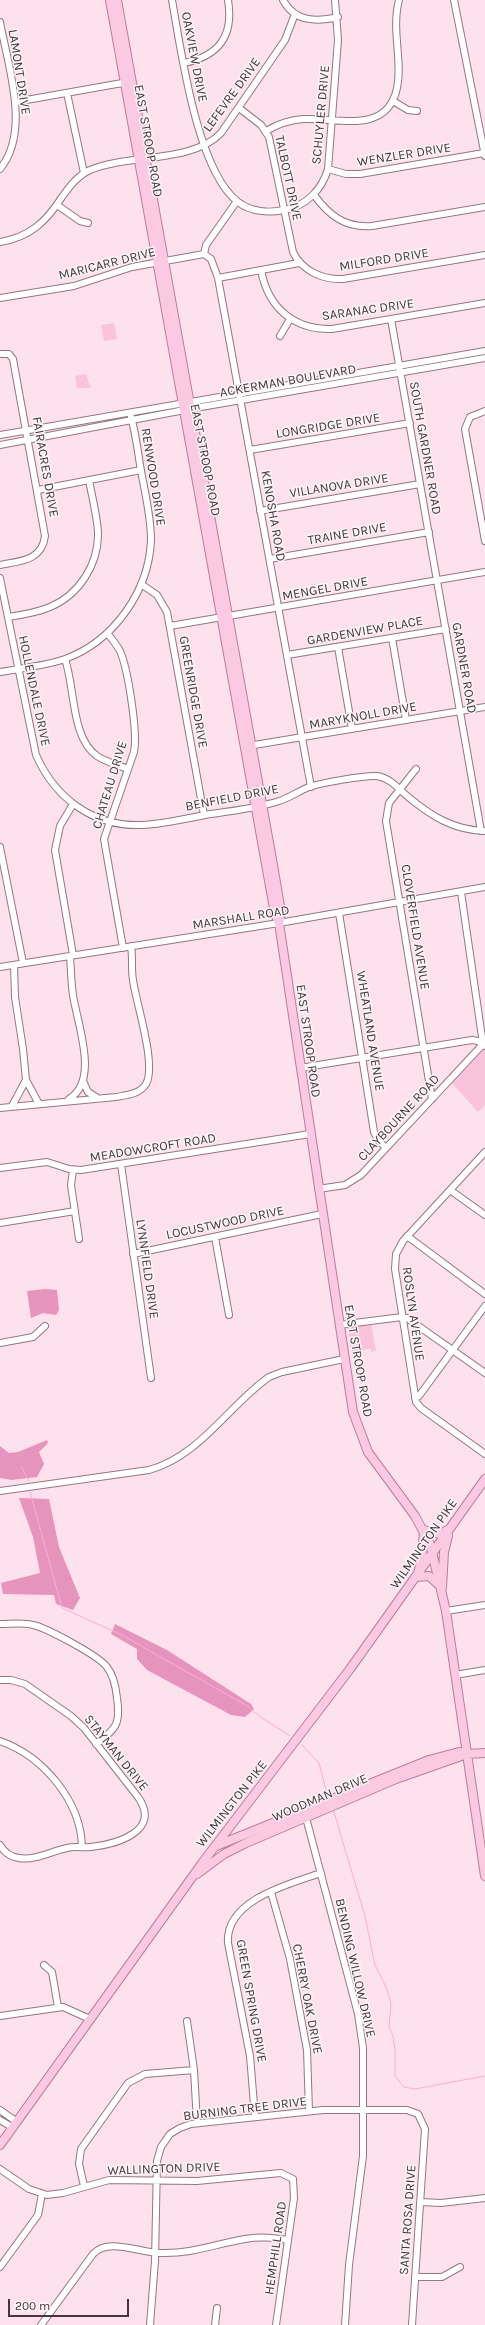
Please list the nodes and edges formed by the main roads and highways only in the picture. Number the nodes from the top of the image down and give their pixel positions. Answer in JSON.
{"nodes":[{"id":1,"x":110,"y":0,"type":"edge"},
{"id":2,"x":117,"y":0,"type":"edge"},
{"id":3,"x":128,"y":82,"type":"junction"},
{"id":4,"x":485,"y":1479,"type":"edge"},
{"id":5,"x":451,"y":1528,"type":"junction"},
{"id":6,"x":424,"y":1530,"type":"junction"},
{"id":7,"x":433,"y":1554,"type":"junction"},
{"id":8,"x":417,"y":1577,"type":"junction"},
{"id":9,"x":441,"y":1589,"type":"junction"},
{"id":10,"x":485,"y":1753,"type":"edge"},
{"id":11,"x":467,"y":1754,"type":"junction"},
{"id":12,"x":281,"y":1824,"type":"junction"},
{"id":13,"x":231,"y":1840,"type":"junction"},
{"id":14,"x":215,"y":1846,"type":"junction"},
{"id":15,"x":234,"y":1848,"type":"junction"},
{"id":16,"x":485,"y":1876,"type":"edge"},
{"id":17,"x":190,"y":1879,"type":"junction"},
{"id":18,"x":0,"y":2145,"type":"edge"}],
"edges":[{"from":1,"to":3,"type":"main road","name":"EAST STROOP ROAD"},
{"from":2,"to":3,"type":"main road","name":"EAST STROOP ROAD"},
{"from":3,"to":6,"type":"main road","name":"EAST STROOP ROAD"},
{"from":4,"to":5,"type":"main road","name":"WILMINGTON PIKE"},
{"from":5,"to":6,"type":"main road"},
{"from":5,"to":7,"type":"main road","name":"WILMINGTON PIKE"},
{"from":5,"to":9,"type":"main road"},
{"from":6,"to":7,"type":"main road","name":"EAST STROOP ROAD"},
{"from":6,"to":8,"type":"main road"},
{"from":7,"to":8,"type":"main road","name":"WILMINGTON PIKE"},
{"from":7,"to":9,"type":"main road","name":"EAST STROOP ROAD"},
{"from":8,"to":9,"type":"main road"},
{"from":8,"to":14,"type":"main road","name":"WILMINGTON PIKE"},
{"from":9,"to":11,"type":"main road","name":"EAST STROOP ROAD"},
{"from":10,"to":11,"type":"main road","name":"WOODMAN DRIVE"},
{"from":11,"to":12,"type":"main road","name":"WOODMAN DRIVE"},
{"from":11,"to":16,"type":"main road","name":"EAST STROOP ROAD"},
{"from":12,"to":13,"type":"main road","name":"WOODMAN DRIVE"},
{"from":12,"to":15,"type":"main road","name":"WOODMAN DRIVE"},
{"from":13,"to":14,"type":"main road","name":"WOODMAN DRIVE"},
{"from":13,"to":15,"type":"main road"},
{"from":14,"to":17,"type":"main road","name":"WILMINGTON PIKE"},
{"from":15,"to":17,"type":"main road","name":"WOODMAN DRIVE"},
{"from":17,"to":18,"type":"main road","name":"WILMINGTON PIKE"}]}
